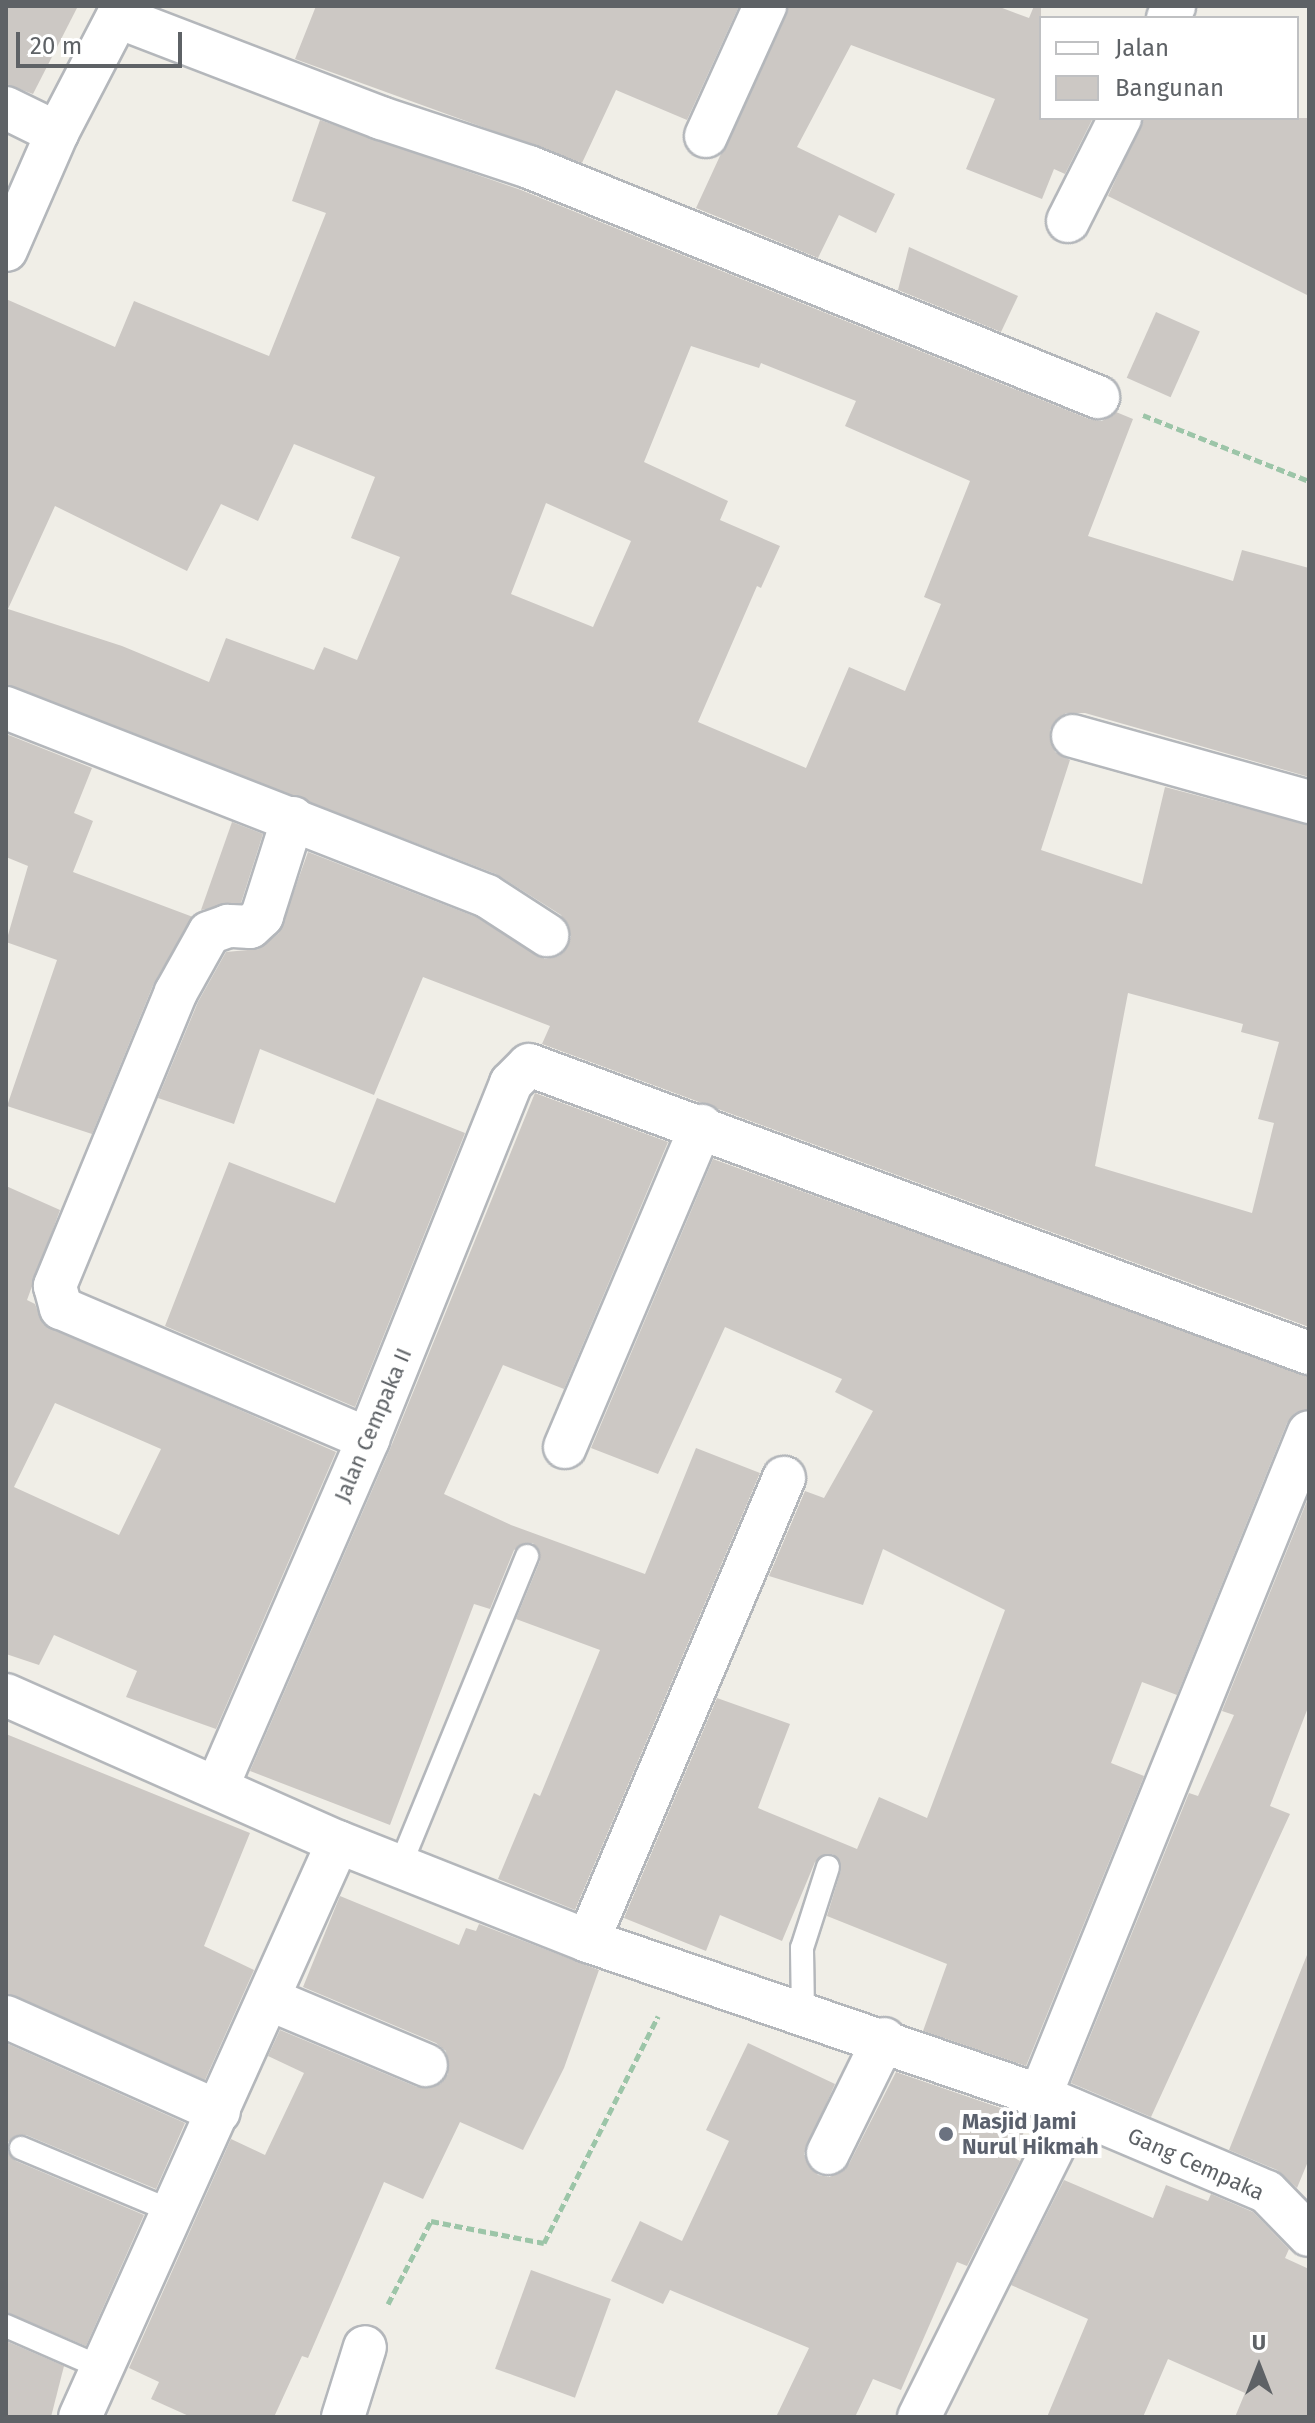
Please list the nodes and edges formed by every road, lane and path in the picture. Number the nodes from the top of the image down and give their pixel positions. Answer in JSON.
{"nodes":[{"id":1,"x":765,"y":6,"type":"edge"},
{"id":2,"x":120,"y":12,"type":"edge"},
{"id":3,"x":6,"y":108,"type":"edge"},
{"id":4,"x":1119,"y":120,"type":"edge"},
{"id":5,"x":57,"y":133,"type":"junction"},
{"id":6,"x":706,"y":136,"type":"dead end"},
{"id":7,"x":1068,"y":221,"type":"dead end"},
{"id":8,"x":6,"y":250,"type":"edge"},
{"id":9,"x":1098,"y":397,"type":"joint"},
{"id":10,"x":1309,"y":481,"type":"edge"},
{"id":11,"x":6,"y":708,"type":"edge"},
{"id":12,"x":1073,"y":736,"type":"dead end"},
{"id":13,"x":1309,"y":802,"type":"edge"},
{"id":14,"x":293,"y":818,"type":"junction"},
{"id":15,"x":547,"y":935,"type":"dead end"},
{"id":16,"x":701,"y":1126,"type":"junction"},
{"id":17,"x":1309,"y":1353,"type":"edge"},
{"id":18,"x":368,"y":1439,"type":"junction"},
{"id":19,"x":565,"y":1447,"type":"dead end"},
{"id":20,"x":1305,"y":1458,"type":"edge"},
{"id":21,"x":784,"y":1478,"type":"dead end"},
{"id":22,"x":527,"y":1556,"type":"dead end"},
{"id":23,"x":6,"y":1695,"type":"edge"},
{"id":24,"x":217,"y":1787,"type":"junction"},
{"id":25,"x":338,"y":1842,"type":"junction"},
{"id":26,"x":400,"y":1866,"type":"junction"},
{"id":27,"x":828,"y":1867,"type":"dead end"},
{"id":28,"x":588,"y":1941,"type":"junction"},
{"id":29,"x":680,"y":1973,"type":"junction"},
{"id":30,"x":271,"y":2000,"type":"junction"},
{"id":31,"x":803,"y":2013,"type":"junction"},
{"id":32,"x":6,"y":2017,"type":"edge"},
{"id":33,"x":884,"y":2039,"type":"junction"},
{"id":34,"x":426,"y":2065,"type":"dead end"},
{"id":35,"x":1056,"y":2103,"type":"junction"},
{"id":36,"x":219,"y":2112,"type":"junction"},
{"id":37,"x":21,"y":2148,"type":"dead end"},
{"id":38,"x":828,"y":2153,"type":"dead end"},
{"id":39,"x":174,"y":2212,"type":"junction"},
{"id":40,"x":1309,"y":2235,"type":"edge"},
{"id":41,"x":6,"y":2326,"type":"edge"},
{"id":42,"x":365,"y":2347,"type":"joint"},
{"id":43,"x":102,"y":2368,"type":"junction"},
{"id":44,"x":80,"y":2417,"type":"edge"},
{"id":45,"x":343,"y":2417,"type":"edge"},
{"id":46,"x":919,"y":2417,"type":"edge"}],
"edges":[{"from":1,"to":6,"type":"street"},
{"from":2,"to":5,"type":"street"},
{"from":2,"to":9,"type":"street"},
{"from":3,"to":5,"type":"street"},
{"from":4,"to":7,"type":"street"},
{"from":5,"to":8,"type":"street"},
{"from":9,"to":10,"type":"path"},
{"from":11,"to":14,"type":"street"},
{"from":12,"to":13,"type":"street"},
{"from":14,"to":15,"type":"street"},
{"from":14,"to":18,"type":"street"},
{"from":16,"to":17,"type":"street"},
{"from":16,"to":18,"type":"street","name":"Jalan Cempaka II"},
{"from":16,"to":19,"type":"street"},
{"from":18,"to":24,"type":"street","name":"Jalan Cempaka II"},
{"from":20,"to":35,"type":"street"},
{"from":21,"to":28,"type":"street"},
{"from":22,"to":26,"type":"lane"},
{"from":23,"to":24,"type":"street","name":"Gang Cempaka"},
{"from":24,"to":25,"type":"street","name":"Gang Cempaka"},
{"from":25,"to":26,"type":"street","name":"Gang Cempaka"},
{"from":25,"to":30,"type":"street"},
{"from":26,"to":28,"type":"street","name":"Gang Cempaka"},
{"from":27,"to":31,"type":"lane"},
{"from":28,"to":29,"type":"street","name":"Gang Cempaka"},
{"from":29,"to":31,"type":"street","name":"Gang Cempaka"},
{"from":29,"to":42,"type":"path"},
{"from":30,"to":34,"type":"street"},
{"from":30,"to":36,"type":"street"},
{"from":31,"to":33,"type":"street","name":"Gang Cempaka"},
{"from":32,"to":36,"type":"street"},
{"from":33,"to":35,"type":"street","name":"Gang Cempaka"},
{"from":33,"to":38,"type":"street"},
{"from":35,"to":40,"type":"street","name":"Gang Cempaka"},
{"from":35,"to":46,"type":"street"},
{"from":36,"to":39,"type":"street"},
{"from":37,"to":39,"type":"lane"},
{"from":39,"to":43,"type":"street"},
{"from":41,"to":43,"type":"lane"},
{"from":42,"to":45,"type":"street"},
{"from":43,"to":44,"type":"street"}]}
